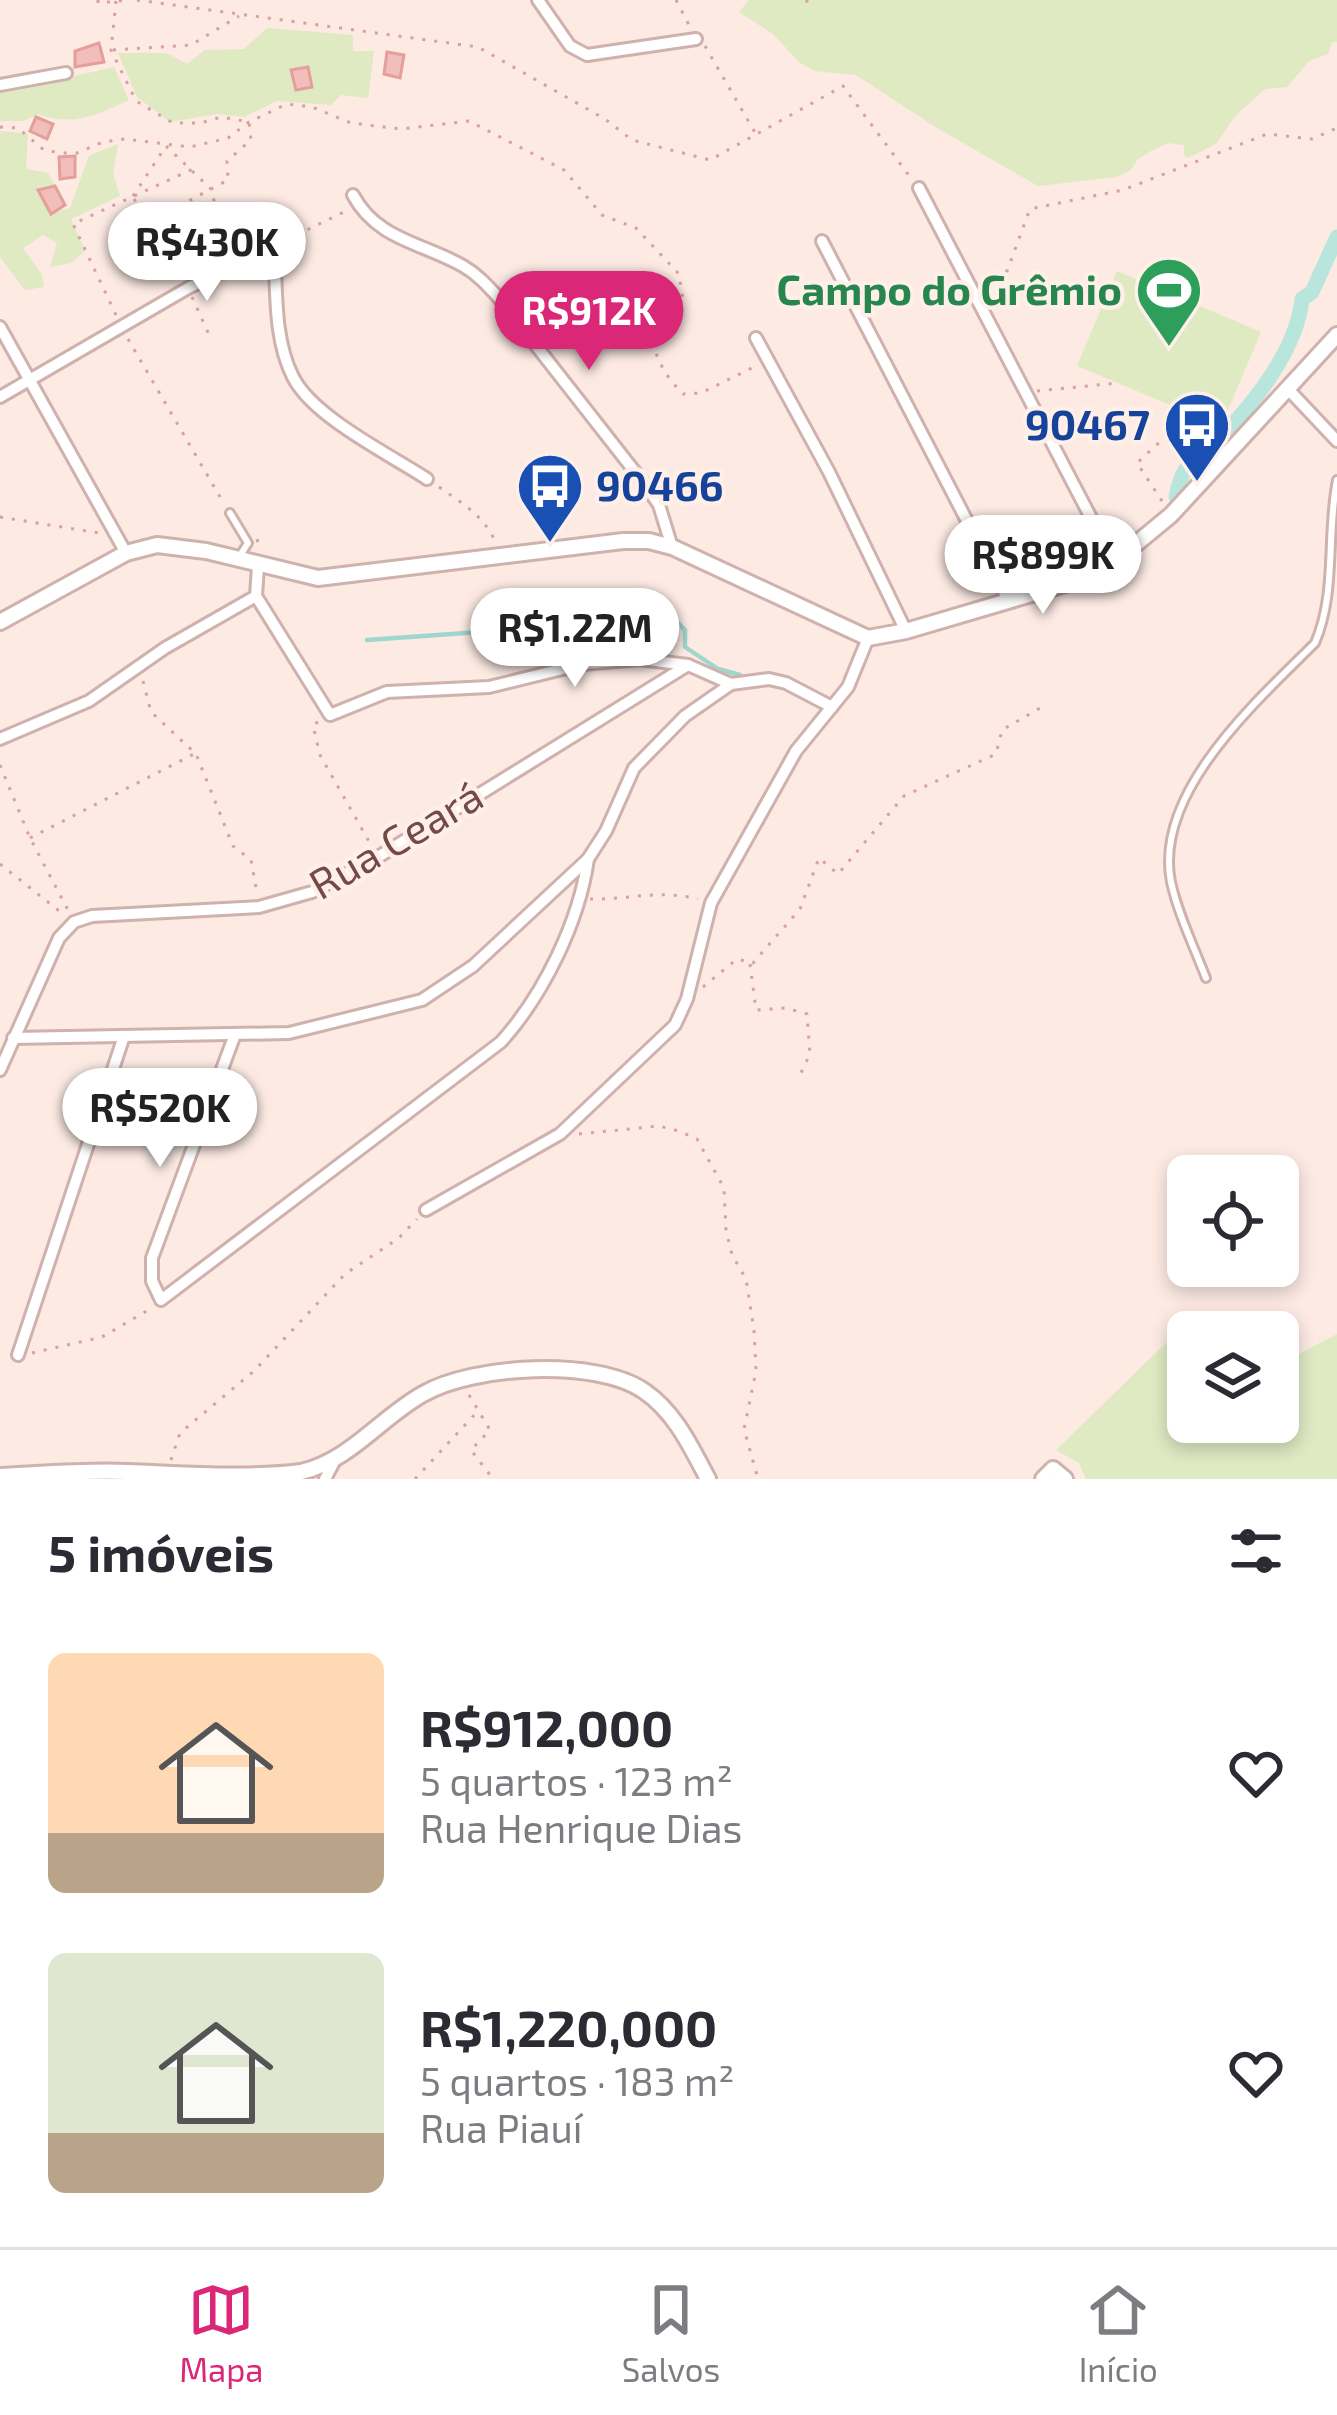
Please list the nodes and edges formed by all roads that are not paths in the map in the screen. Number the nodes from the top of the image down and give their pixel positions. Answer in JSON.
{"nodes":[{"id":1,"x":538,"y":0,"type":"edge"},
{"id":2,"x":696,"y":39,"type":"road end"},
{"id":3,"x":66,"y":74,"type":"dead end"},
{"id":4,"x":0,"y":85,"type":"edge"},
{"id":5,"x":919,"y":188,"type":"road end"},
{"id":6,"x":356,"y":200,"type":"road end"},
{"id":7,"x":822,"y":241,"type":"dead end"},
{"id":8,"x":0,"y":327,"type":"edge"},
{"id":9,"x":1337,"y":335,"type":"edge"},
{"id":10,"x":756,"y":338,"type":"dead end"},
{"id":11,"x":30,"y":382,"type":"junction"},
{"id":12,"x":1287,"y":388,"type":"junction"},
{"id":13,"x":0,"y":397,"type":"edge"},
{"id":14,"x":1337,"y":441,"type":"edge"},
{"id":15,"x":427,"y":479,"type":"road end"},
{"id":16,"x":1337,"y":480,"type":"edge"},
{"id":17,"x":230,"y":513,"type":"road end"},
{"id":18,"x":672,"y":548,"type":"junction"},
{"id":19,"x":126,"y":553,"type":"junction"},
{"id":20,"x":237,"y":560,"type":"junction"},
{"id":21,"x":1114,"y":562,"type":"junction"},
{"id":22,"x":258,"y":566,"type":"junction"},
{"id":23,"x":256,"y":596,"type":"junction"},
{"id":24,"x":1009,"y":602,"type":"junction"},
{"id":25,"x":0,"y":622,"type":"edge"},
{"id":26,"x":906,"y":631,"type":"junction"},
{"id":27,"x":868,"y":638,"type":"junction"},
{"id":28,"x":688,"y":665,"type":"junction"},
{"id":29,"x":731,"y":684,"type":"junction"},
{"id":30,"x":832,"y":707,"type":"junction"},
{"id":31,"x":0,"y":739,"type":"edge"},
{"id":32,"x":588,"y":859,"type":"junction"},
{"id":33,"x":1206,"y":978,"type":"dead end"},
{"id":34,"x":124,"y":1036,"type":"junction"},
{"id":35,"x":234,"y":1036,"type":"junction"},
{"id":36,"x":13,"y":1038,"type":"junction"},
{"id":37,"x":0,"y":1070,"type":"edge"},
{"id":38,"x":426,"y":1210,"type":"road end"},
{"id":39,"x":18,"y":1355,"type":"road end"},
{"id":40,"x":335,"y":1460,"type":"junction"},
{"id":41,"x":160,"y":1475,"type":"edge"},
{"id":42,"x":0,"y":1476,"type":"edge"},
{"id":43,"x":325,"y":1479,"type":"edge"},
{"id":44,"x":708,"y":1479,"type":"edge"}],
"edges":[{"from":1,"to":2,"type":"street"},
{"from":3,"to":4,"type":"street"},
{"from":5,"to":21,"type":"street"},
{"from":6,"to":18,"type":"street"},
{"from":7,"to":24,"type":"street"},
{"from":8,"to":11,"type":"street"},
{"from":9,"to":12,"type":"street"},
{"from":10,"to":26,"type":"street"},
{"from":11,"to":13,"type":"street"},
{"from":11,"to":15,"type":"street"},
{"from":11,"to":19,"type":"street"},
{"from":12,"to":14,"type":"street"},
{"from":12,"to":21,"type":"street"},
{"from":16,"to":33,"type":"lane"},
{"from":17,"to":20,"type":"lane"},
{"from":18,"to":22,"type":"street"},
{"from":18,"to":27,"type":"street"},
{"from":19,"to":20,"type":"street"},
{"from":19,"to":25,"type":"street"},
{"from":20,"to":22,"type":"street"},
{"from":21,"to":24,"type":"street"},
{"from":22,"to":23,"type":"street"},
{"from":23,"to":28,"type":"street"},
{"from":23,"to":31,"type":"street"},
{"from":24,"to":26,"type":"street"},
{"from":26,"to":27,"type":"street"},
{"from":27,"to":30,"type":"street"},
{"from":28,"to":29,"type":"street"},
{"from":28,"to":36,"type":"street","name":"Rua Ceará"},
{"from":29,"to":30,"type":"street"},
{"from":29,"to":32,"type":"street"},
{"from":30,"to":38,"type":"street"},
{"from":32,"to":35,"type":"street"},
{"from":32,"to":35,"type":"street"},
{"from":34,"to":35,"type":"street"},
{"from":34,"to":36,"type":"street"},
{"from":34,"to":39,"type":"street"},
{"from":36,"to":37,"type":"street"},
{"from":40,"to":41,"type":"street"},
{"from":40,"to":43,"type":"street"},
{"from":40,"to":44,"type":"street"},
{"from":41,"to":42,"type":"street"}]}
